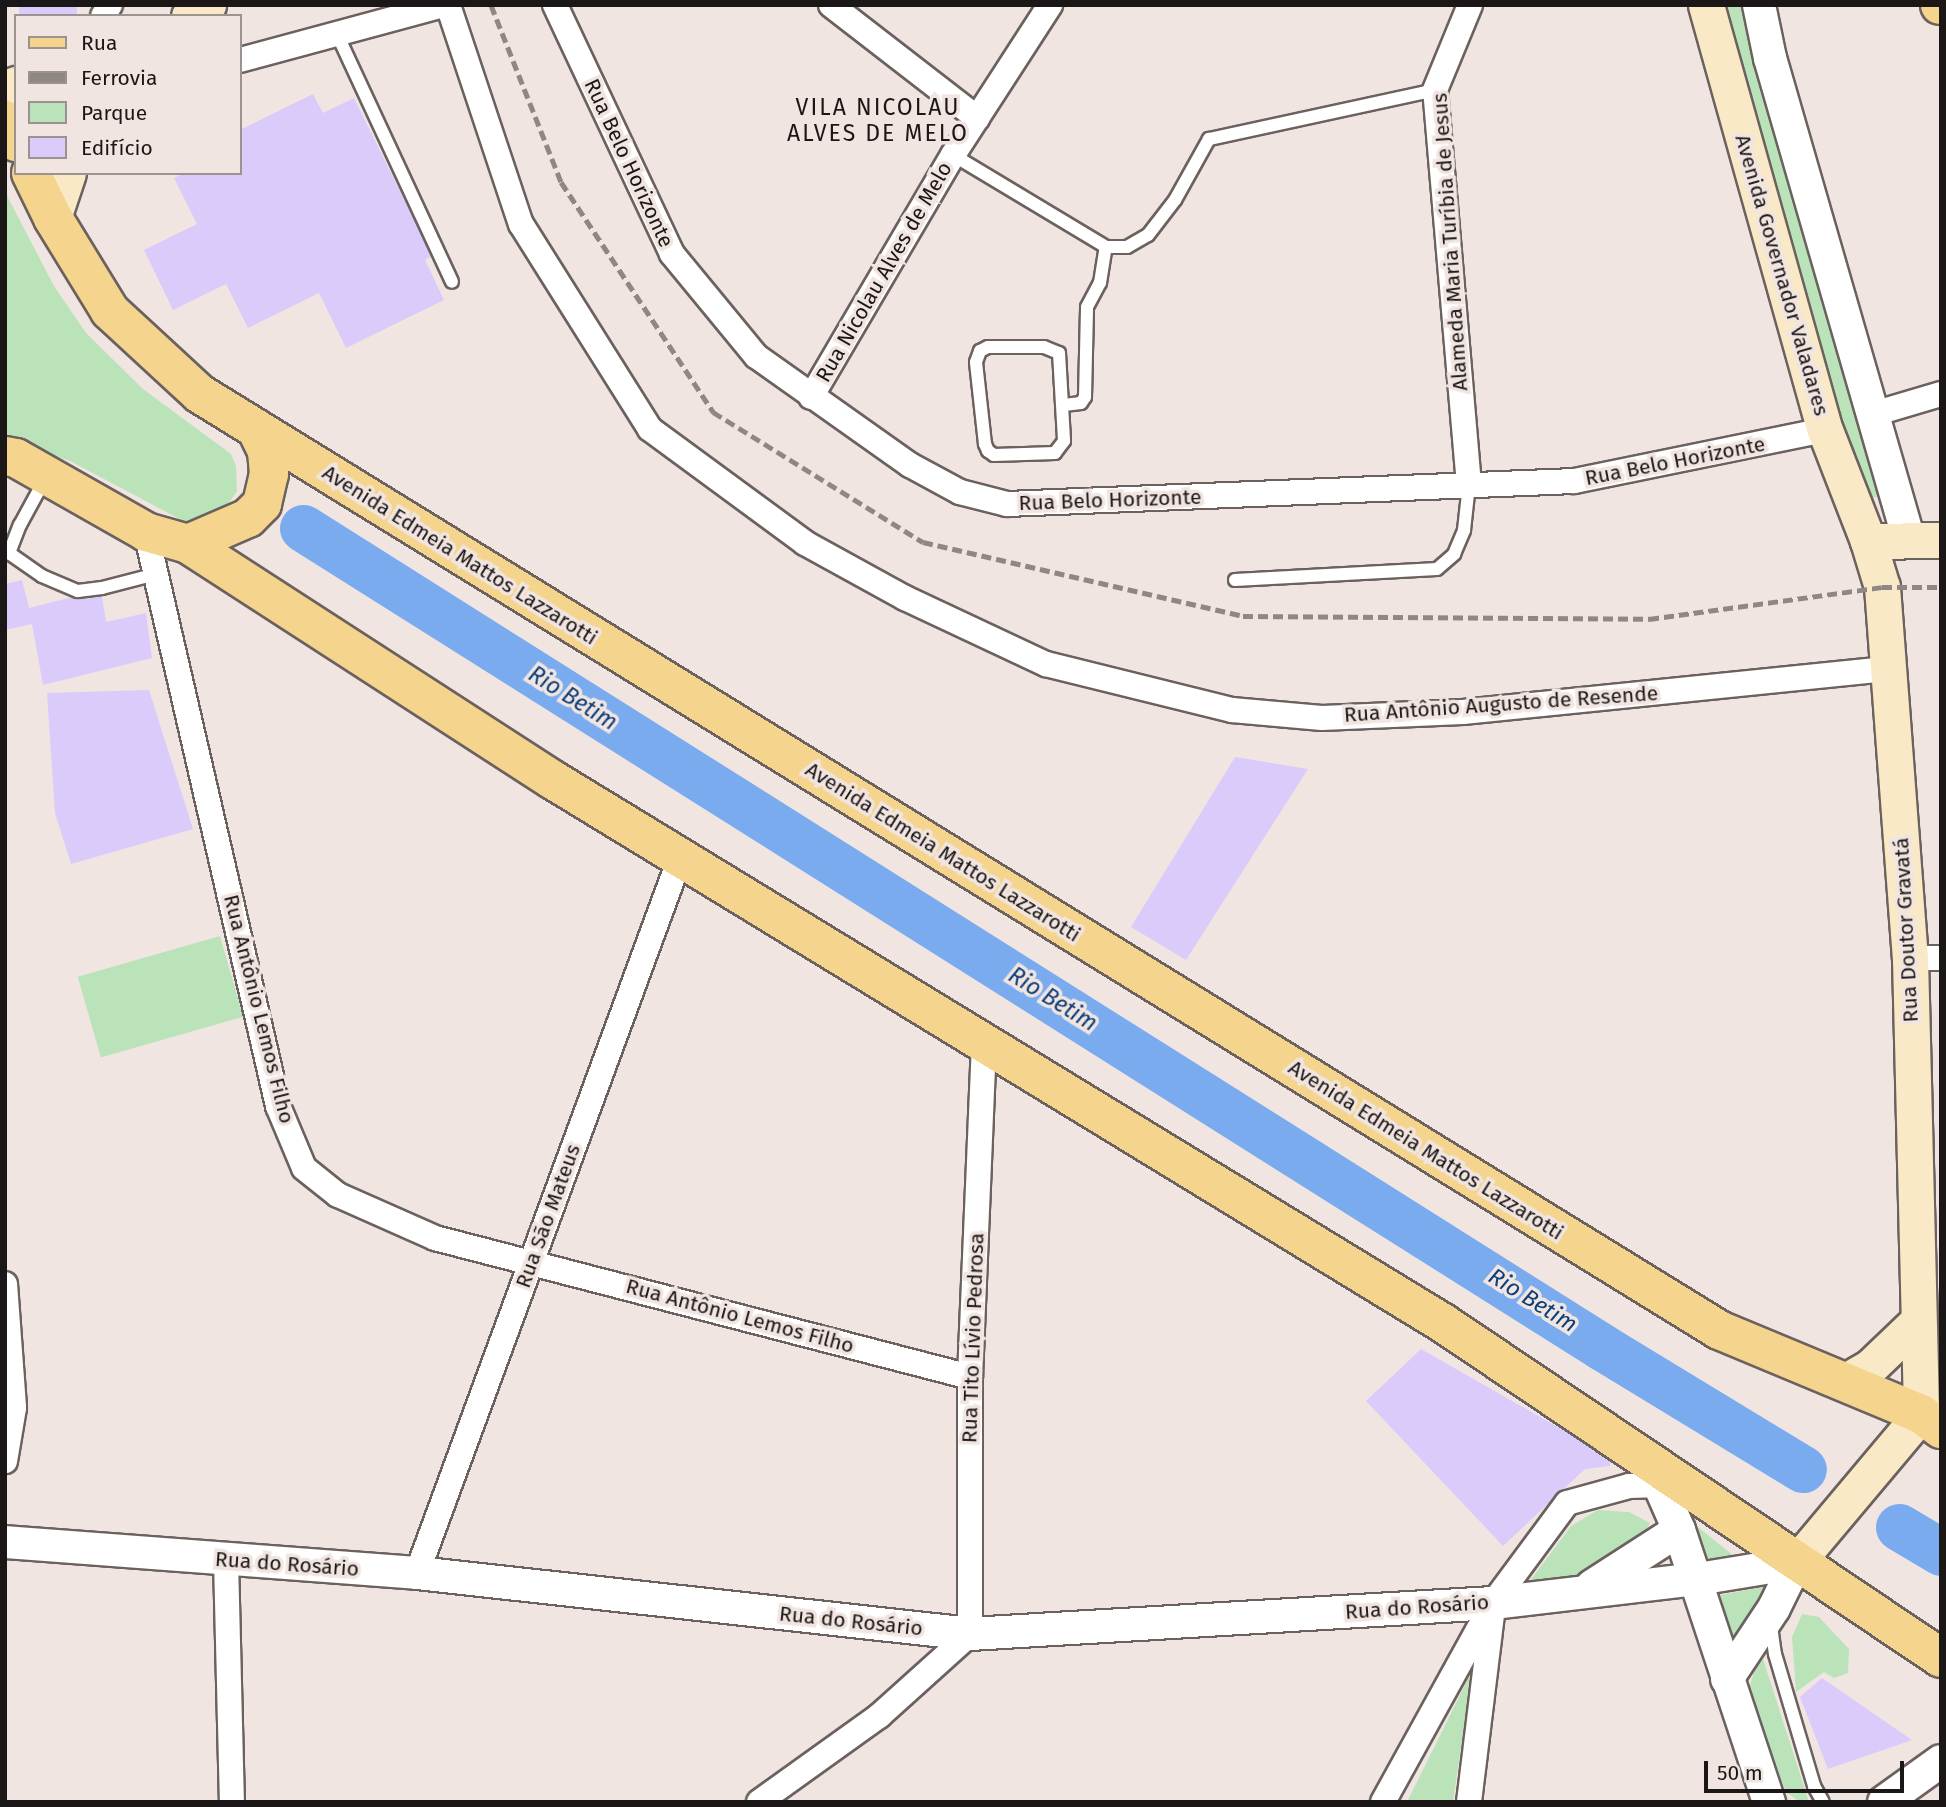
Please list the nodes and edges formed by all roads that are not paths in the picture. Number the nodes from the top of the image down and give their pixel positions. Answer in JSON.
{"nodes":[{"id":1,"x":208,"y":5,"type":"edge"},
{"id":2,"x":446,"y":5,"type":"edge"},
{"id":3,"x":555,"y":5,"type":"edge"},
{"id":4,"x":831,"y":5,"type":"edge"},
{"id":5,"x":1050,"y":5,"type":"edge"},
{"id":6,"x":1471,"y":5,"type":"edge"},
{"id":7,"x":1706,"y":5,"type":"edge"},
{"id":8,"x":1759,"y":5,"type":"edge"},
{"id":9,"x":192,"y":14,"type":"edge"},
{"id":10,"x":337,"y":34,"type":"junction"},
{"id":11,"x":242,"y":59,"type":"edge"},
{"id":12,"x":1435,"y":90,"type":"junction"},
{"id":13,"x":977,"y":118,"type":"junction"},
{"id":14,"x":5,"y":120,"type":"edge"},
{"id":15,"x":14,"y":138,"type":"edge"},
{"id":16,"x":953,"y":155,"type":"junction"},
{"id":17,"x":32,"y":175,"type":"edge"},
{"id":18,"x":67,"y":175,"type":"edge"},
{"id":19,"x":53,"y":218,"type":"junction"},
{"id":20,"x":1106,"y":247,"type":"junction"},
{"id":21,"x":452,"y":282,"type":"dead end"},
{"id":22,"x":1941,"y":394,"type":"edge"},
{"id":23,"x":811,"y":397,"type":"junction"},
{"id":24,"x":1064,"y":405,"type":"junction"},
{"id":25,"x":1873,"y":414,"type":"junction"},
{"id":26,"x":256,"y":428,"type":"junction"},
{"id":27,"x":1825,"y":430,"type":"junction"},
{"id":28,"x":5,"y":456,"type":"edge"},
{"id":29,"x":47,"y":475,"type":"junction"},
{"id":30,"x":1469,"y":485,"type":"junction"},
{"id":31,"x":146,"y":532,"type":"junction"},
{"id":32,"x":1925,"y":540,"type":"edge"},
{"id":33,"x":1868,"y":541,"type":"junction"},
{"id":34,"x":188,"y":544,"type":"junction"},
{"id":35,"x":7,"y":554,"type":"edge"},
{"id":36,"x":156,"y":574,"type":"junction"},
{"id":37,"x":1235,"y":580,"type":"dead end"},
{"id":38,"x":1889,"y":669,"type":"junction"},
{"id":39,"x":680,"y":858,"type":"junction"},
{"id":40,"x":1925,"y":958,"type":"edge"},
{"id":41,"x":985,"y":1043,"type":"junction"},
{"id":42,"x":531,"y":1261,"type":"junction"},
{"id":43,"x":5,"y":1284,"type":"edge"},
{"id":44,"x":1918,"y":1321,"type":"junction"},
{"id":45,"x":970,"y":1377,"type":"junction"},
{"id":46,"x":1844,"y":1381,"type":"junction"},
{"id":47,"x":1931,"y":1421,"type":"edge"},
{"id":48,"x":5,"y":1461,"type":"edge"},
{"id":49,"x":1656,"y":1474,"type":"junction"},
{"id":50,"x":1679,"y":1530,"type":"junction"},
{"id":51,"x":5,"y":1542,"type":"edge"},
{"id":52,"x":226,"y":1560,"type":"junction"},
{"id":53,"x":1796,"y":1563,"type":"junction"},
{"id":54,"x":417,"y":1573,"type":"junction"},
{"id":55,"x":1696,"y":1579,"type":"junction"},
{"id":56,"x":1586,"y":1590,"type":"junction"},
{"id":57,"x":1493,"y":1603,"type":"junction"},
{"id":58,"x":1774,"y":1608,"type":"junction"},
{"id":59,"x":970,"y":1634,"type":"junction"},
{"id":60,"x":1941,"y":1658,"type":"edge"},
{"id":61,"x":1727,"y":1679,"type":"junction"},
{"id":62,"x":1941,"y":1761,"type":"edge"},
{"id":63,"x":232,"y":1802,"type":"edge"},
{"id":64,"x":759,"y":1802,"type":"edge"},
{"id":65,"x":1383,"y":1802,"type":"edge"},
{"id":66,"x":1469,"y":1802,"type":"edge"},
{"id":67,"x":1769,"y":1802,"type":"edge"},
{"id":68,"x":1823,"y":1802,"type":"edge"},
{"id":69,"x":1885,"y":1802,"type":"edge"}],
"edges":[{"from":1,"to":9,"type":"main road"},
{"from":2,"to":10,"type":"street"},
{"from":2,"to":38,"type":"street","name":"Rua Antônio Augusto de Resende"},
{"from":3,"to":23,"type":"street","name":"Rua Belo Horizonte"},
{"from":4,"to":13,"type":"street"},
{"from":5,"to":13,"type":"street","name":"Rua Nicolau Alves de Melo"},
{"from":6,"to":12,"type":"street","name":"Alameda Maria Turíbia de Jesus"},
{"from":7,"to":27,"type":"main road","name":"Avenida Governador Valadares"},
{"from":8,"to":25,"type":"street"},
{"from":10,"to":11,"type":"street"},
{"from":10,"to":21,"type":"lane"},
{"from":12,"to":20,"type":"lane"},
{"from":12,"to":30,"type":"street","name":"Alameda Maria Turíbia de Jesus"},
{"from":13,"to":16,"type":"street","name":"Rua Nicolau Alves de Melo"},
{"from":14,"to":15,"type":"main road"},
{"from":16,"to":20,"type":"lane"},
{"from":16,"to":23,"type":"street","name":"Rua Nicolau Alves de Melo"},
{"from":17,"to":19,"type":"main road","name":"Avenida Edmeia Mattos Lazzarotti"},
{"from":18,"to":19,"type":"main road"},
{"from":19,"to":26,"type":"main road","name":"Avenida Edmeia Mattos Lazzarotti"},
{"from":20,"to":24,"type":"lane"},
{"from":22,"to":25,"type":"street"},
{"from":23,"to":30,"type":"street","name":"Rua Belo Horizonte"},
{"from":24,"to":24,"type":"lane"},
{"from":25,"to":32,"type":"street"},
{"from":26,"to":34,"type":"main road"},
{"from":26,"to":46,"type":"main road","name":"Avenida Edmeia Mattos Lazzarotti"},
{"from":27,"to":30,"type":"street","name":"Rua Belo Horizonte"},
{"from":27,"to":33,"type":"main road","name":"Avenida Governador Valadares"},
{"from":28,"to":29,"type":"main road"},
{"from":29,"to":31,"type":"main road"},
{"from":29,"to":35,"type":"lane"},
{"from":30,"to":37,"type":"lane"},
{"from":31,"to":34,"type":"main road"},
{"from":31,"to":36,"type":"street","name":"Rua Antônio Lemos Filho"},
{"from":32,"to":33,"type":"main road"},
{"from":33,"to":38,"type":"main road","name":"Rua Doutor Gravatá"},
{"from":34,"to":39,"type":"main road"},
{"from":35,"to":36,"type":"lane"},
{"from":36,"to":42,"type":"street","name":"Rua Antônio Lemos Filho"},
{"from":38,"to":40,"type":"main road","name":"Rua Doutor Gravatá"},
{"from":39,"to":41,"type":"main road"},
{"from":39,"to":42,"type":"street","name":"Rua São Mateus"},
{"from":40,"to":44,"type":"main road","name":"Rua Doutor Gravatá"},
{"from":41,"to":45,"type":"street","name":"Rua Tito Lívio Pedrosa"},
{"from":41,"to":49,"type":"main road"},
{"from":42,"to":45,"type":"street","name":"Rua Antônio Lemos Filho"},
{"from":42,"to":54,"type":"street","name":"Rua São Mateus"},
{"from":43,"to":48,"type":"street"},
{"from":44,"to":46,"type":"main road"},
{"from":44,"to":47,"type":"main road","name":"Rua Doutor Gravatá"},
{"from":45,"to":59,"type":"street","name":"Rua Tito Lívio Pedrosa"},
{"from":46,"to":47,"type":"main road","name":"Avenida Edmeia Mattos Lazzarotti"},
{"from":47,"to":53,"type":"main road"},
{"from":49,"to":50,"type":"street"},
{"from":49,"to":53,"type":"main road"},
{"from":49,"to":57,"type":"street"},
{"from":50,"to":55,"type":"street"},
{"from":50,"to":56,"type":"street"},
{"from":51,"to":52,"type":"street","name":"Rua do Rosário"},
{"from":52,"to":54,"type":"street","name":"Rua do Rosário"},
{"from":52,"to":63,"type":"street"},
{"from":53,"to":55,"type":"street","name":"Rua do Rosário"},
{"from":53,"to":58,"type":"street"},
{"from":53,"to":60,"type":"main road"},
{"from":54,"to":59,"type":"street","name":"Rua do Rosário"},
{"from":55,"to":56,"type":"street","name":"Rua do Rosário"},
{"from":55,"to":61,"type":"street"},
{"from":56,"to":57,"type":"street","name":"Rua do Rosário"},
{"from":57,"to":59,"type":"street","name":"Rua do Rosário"},
{"from":57,"to":65,"type":"street"},
{"from":57,"to":66,"type":"street"},
{"from":58,"to":61,"type":"street"},
{"from":58,"to":68,"type":"lane"},
{"from":59,"to":64,"type":"street"},
{"from":61,"to":67,"type":"street"},
{"from":62,"to":69,"type":"street"}]}
